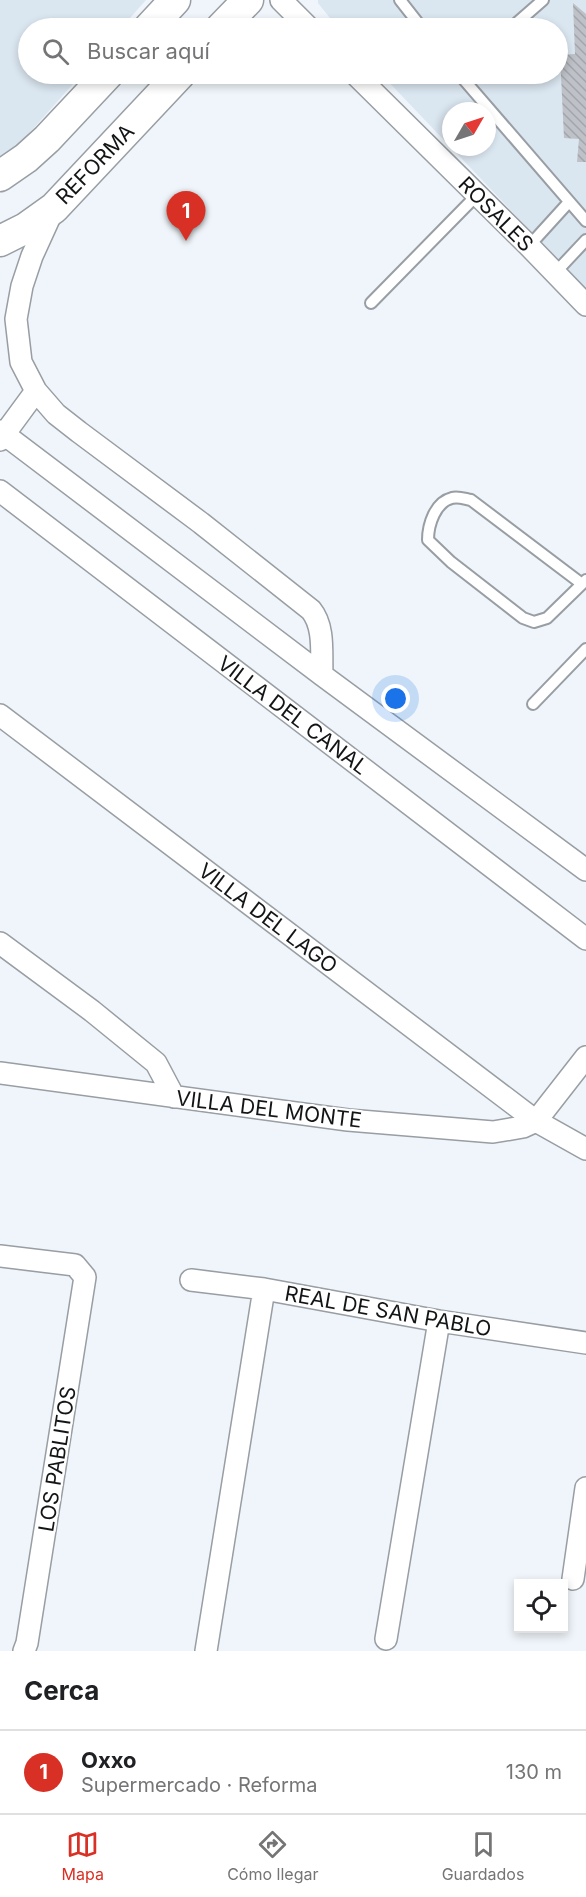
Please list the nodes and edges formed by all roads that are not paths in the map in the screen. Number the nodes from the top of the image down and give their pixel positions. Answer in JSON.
{"nodes":[{"id":1,"x":175,"y":0,"type":"edge"},
{"id":2,"x":248,"y":0,"type":"edge"},
{"id":3,"x":280,"y":0,"type":"edge"},
{"id":4,"x":400,"y":0,"type":"edge"},
{"id":5,"x":543,"y":0,"type":"edge"},
{"id":6,"x":158,"y":18,"type":"edge"},
{"id":7,"x":231,"y":18,"type":"edge"},
{"id":8,"x":299,"y":18,"type":"edge"},
{"id":9,"x":414,"y":18,"type":"edge"},
{"id":10,"x":522,"y":18,"type":"edge"},
{"id":11,"x":99,"y":84,"type":"edge"},
{"id":12,"x":171,"y":84,"type":"edge"},
{"id":13,"x":365,"y":84,"type":"edge"},
{"id":14,"x":468,"y":84,"type":"edge"},
{"id":15,"x":0,"y":176,"type":"edge"},
{"id":16,"x":477,"y":195,"type":"junction"},
{"id":17,"x":569,"y":201,"type":"junction"},
{"id":18,"x":54,"y":208,"type":"junction"},
{"id":19,"x":586,"y":221,"type":"edge"},
{"id":20,"x":586,"y":240,"type":"edge"},
{"id":21,"x":0,"y":241,"type":"edge"},
{"id":22,"x":529,"y":246,"type":"junction"},
{"id":23,"x":555,"y":273,"type":"junction"},
{"id":24,"x":371,"y":303,"type":"dead end"},
{"id":25,"x":586,"y":305,"type":"edge"},
{"id":26,"x":36,"y":391,"type":"junction"},
{"id":27,"x":1,"y":435,"type":"edge"},
{"id":28,"x":0,"y":491,"type":"edge"},
{"id":29,"x":584,"y":582,"type":"edge"},
{"id":30,"x":586,"y":649,"type":"edge"},
{"id":31,"x":322,"y":675,"type":"junction"},
{"id":32,"x":533,"y":704,"type":"dead end"},
{"id":33,"x":0,"y":716,"type":"edge"},
{"id":34,"x":586,"y":870,"type":"edge"},
{"id":35,"x":586,"y":939,"type":"edge"},
{"id":36,"x":0,"y":943,"type":"edge"},
{"id":37,"x":586,"y":1057,"type":"edge"},
{"id":38,"x":0,"y":1073,"type":"edge"},
{"id":39,"x":174,"y":1097,"type":"junction"},
{"id":40,"x":536,"y":1121,"type":"junction"},
{"id":41,"x":586,"y":1149,"type":"edge"},
{"id":42,"x":0,"y":1256,"type":"edge"},
{"id":43,"x":190,"y":1280,"type":"dead end"},
{"id":44,"x":264,"y":1289,"type":"junction"},
{"id":45,"x":439,"y":1321,"type":"junction"},
{"id":46,"x":586,"y":1343,"type":"edge"},
{"id":47,"x":586,"y":1488,"type":"edge"},
{"id":48,"x":573,"y":1579,"type":"dead end"},
{"id":49,"x":386,"y":1638,"type":"dead end"},
{"id":50,"x":24,"y":1651,"type":"edge"},
{"id":51,"x":206,"y":1651,"type":"edge"}],
"edges":[{"from":1,"to":6,"type":"main road"},
{"from":2,"to":7,"type":"main road"},
{"from":3,"to":8,"type":"street"},
{"from":4,"to":9,"type":"lane"},
{"from":5,"to":10,"type":"lane"},
{"from":11,"to":15,"type":"main road"},
{"from":12,"to":18,"type":"main road","name":"REFORMA"},
{"from":13,"to":16,"type":"street","name":"ROSALES"},
{"from":14,"to":17,"type":"lane"},
{"from":16,"to":22,"type":"street","name":"ROSALES"},
{"from":16,"to":24,"type":"lane"},
{"from":17,"to":19,"type":"lane"},
{"from":17,"to":22,"type":"lane"},
{"from":18,"to":21,"type":"main road","name":"REFORMA"},
{"from":18,"to":26,"type":"street"},
{"from":20,"to":23,"type":"lane"},
{"from":22,"to":23,"type":"street","name":"ROSALES"},
{"from":23,"to":25,"type":"street","name":"ROSALES"},
{"from":26,"to":27,"type":"street"},
{"from":26,"to":31,"type":"street"},
{"from":27,"to":31,"type":"street"},
{"from":28,"to":35,"type":"street","name":"VILLA DEL CANAL"},
{"from":29,"to":29,"type":"lane"},
{"from":30,"to":32,"type":"lane"},
{"from":31,"to":34,"type":"street"},
{"from":33,"to":40,"type":"street","name":"VILLA DEL LAGO"},
{"from":36,"to":39,"type":"street"},
{"from":37,"to":40,"type":"street"},
{"from":38,"to":39,"type":"street","name":"VILLA DEL MONTE"},
{"from":39,"to":40,"type":"street","name":"VILLA DEL MONTE"},
{"from":40,"to":41,"type":"street","name":"VILLA DEL LAGO"},
{"from":42,"to":50,"type":"street","name":"LOS PABLITOS"},
{"from":43,"to":44,"type":"street","name":"REAL DE SAN PABLO"},
{"from":44,"to":45,"type":"street","name":"REAL DE SAN PABLO"},
{"from":44,"to":51,"type":"street"},
{"from":45,"to":46,"type":"street","name":"REAL DE SAN PABLO"},
{"from":45,"to":49,"type":"street"},
{"from":47,"to":48,"type":"street"}]}
